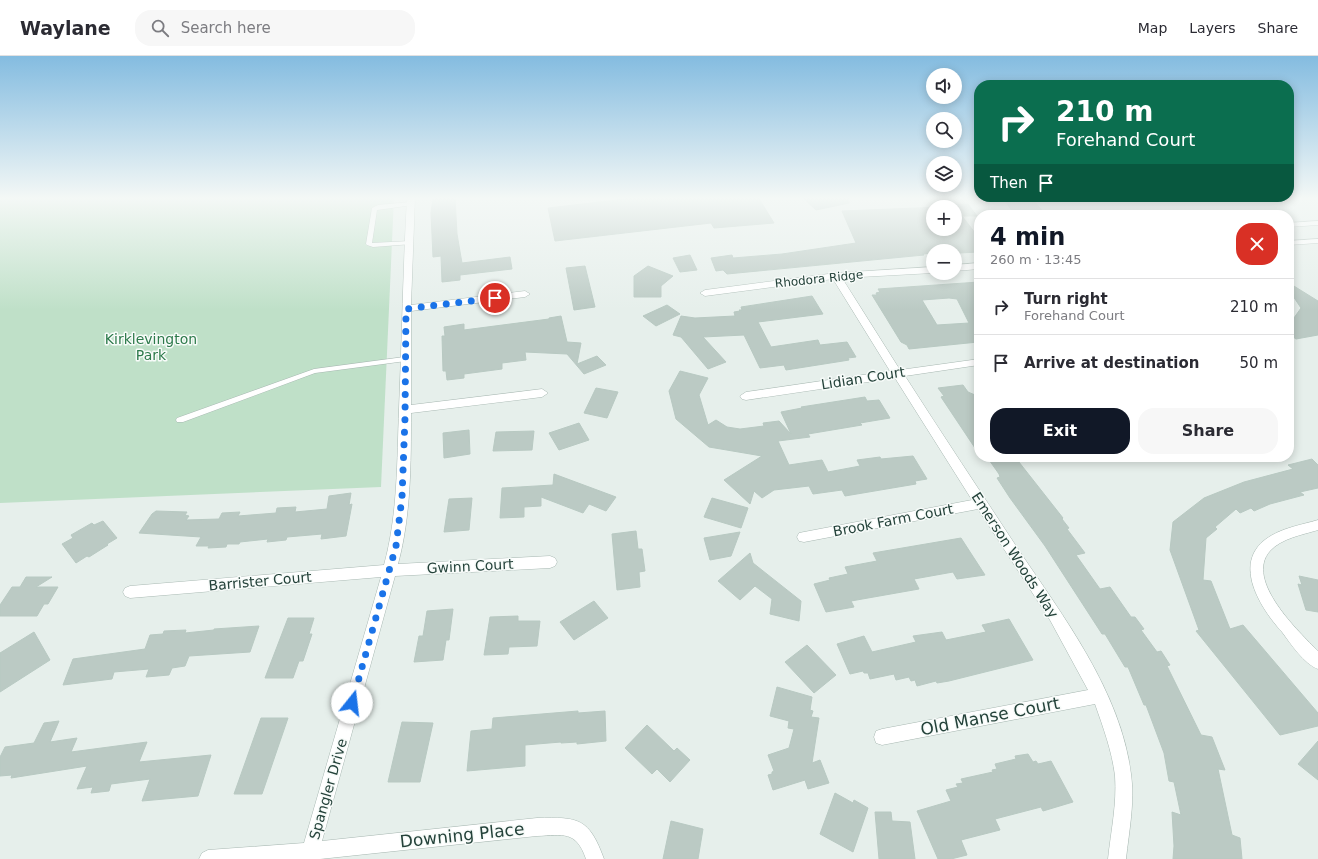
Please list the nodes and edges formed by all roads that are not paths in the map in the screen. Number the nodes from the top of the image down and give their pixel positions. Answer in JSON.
{"nodes":[{"id":1,"x":370,"y":234,"type":"edge"},
{"id":2,"x":410,"y":234,"type":"edge"},
{"id":3,"x":1318,"y":241,"type":"edge"},
{"id":4,"x":410,"y":243,"type":"junction"},
{"id":5,"x":1294,"y":243,"type":"edge"},
{"id":6,"x":974,"y":266,"type":"edge"},
{"id":7,"x":962,"y":267,"type":"edge"},
{"id":8,"x":926,"y":270,"type":"edge"},
{"id":9,"x":836,"y":276,"type":"junction"},
{"id":10,"x":705,"y":293,"type":"dead end"},
{"id":11,"x":525,"y":294,"type":"dead end"},
{"id":12,"x":406,"y":309,"type":"junction"},
{"id":13,"x":404,"y":359,"type":"junction"},
{"id":14,"x":974,"y":363,"type":"edge"},
{"id":15,"x":896,"y":373,"type":"junction"},
{"id":16,"x":542,"y":393,"type":"dead end"},
{"id":17,"x":746,"y":396,"type":"dead end"},
{"id":18,"x":404,"y":410,"type":"junction"},
{"id":19,"x":180,"y":420,"type":"dead end"},
{"id":20,"x":981,"y":503,"type":"junction"},
{"id":21,"x":1318,"y":524,"type":"edge"},
{"id":22,"x":804,"y":537,"type":"dead end"},
{"id":23,"x":550,"y":562,"type":"dead end"},
{"id":24,"x":390,"y":570,"type":"junction"},
{"id":25,"x":130,"y":592,"type":"dead end"},
{"id":26,"x":1318,"y":662,"type":"edge"},
{"id":27,"x":1099,"y":696,"type":"junction"},
{"id":28,"x":882,"y":737,"type":"dead end"},
{"id":29,"x":310,"y":855,"type":"edge"},
{"id":30,"x":208,"y":859,"type":"edge"},
{"id":31,"x":595,"y":859,"type":"edge"},
{"id":32,"x":1117,"y":859,"type":"edge"}],
"edges":[{"from":1,"to":4,"type":"lane"},
{"from":2,"to":4,"type":"street","name":"Spangler Drive"},
{"from":3,"to":5,"type":"lane"},
{"from":4,"to":12,"type":"street","name":"Spangler Drive"},
{"from":6,"to":7,"type":"street"},
{"from":8,"to":9,"type":"street","name":"Rhodora Ridge"},
{"from":9,"to":10,"type":"street","name":"Rhodora Ridge"},
{"from":9,"to":15,"type":"street","name":"Emerson Woods Way"},
{"from":11,"to":12,"type":"street"},
{"from":12,"to":13,"type":"street","name":"Spangler Drive"},
{"from":13,"to":18,"type":"street","name":"Spangler Drive"},
{"from":13,"to":19,"type":"lane"},
{"from":14,"to":15,"type":"street","name":"Lidian Court"},
{"from":15,"to":17,"type":"street","name":"Lidian Court"},
{"from":15,"to":20,"type":"street","name":"Emerson Woods Way"},
{"from":16,"to":18,"type":"street"},
{"from":18,"to":24,"type":"street","name":"Spangler Drive"},
{"from":20,"to":22,"type":"street","name":"Brook Farm Court"},
{"from":20,"to":27,"type":"street","name":"Emerson Woods Way"},
{"from":21,"to":26,"type":"street"},
{"from":23,"to":24,"type":"street","name":"Gwinn Court"},
{"from":24,"to":25,"type":"street","name":"Barrister Court"},
{"from":24,"to":29,"type":"street","name":"Spangler Drive"},
{"from":27,"to":28,"type":"street","name":"Old Manse Court"},
{"from":27,"to":32,"type":"street","name":"Emerson Woods Way"},
{"from":29,"to":30,"type":"street"},
{"from":29,"to":31,"type":"street","name":"Downing Place"}]}
